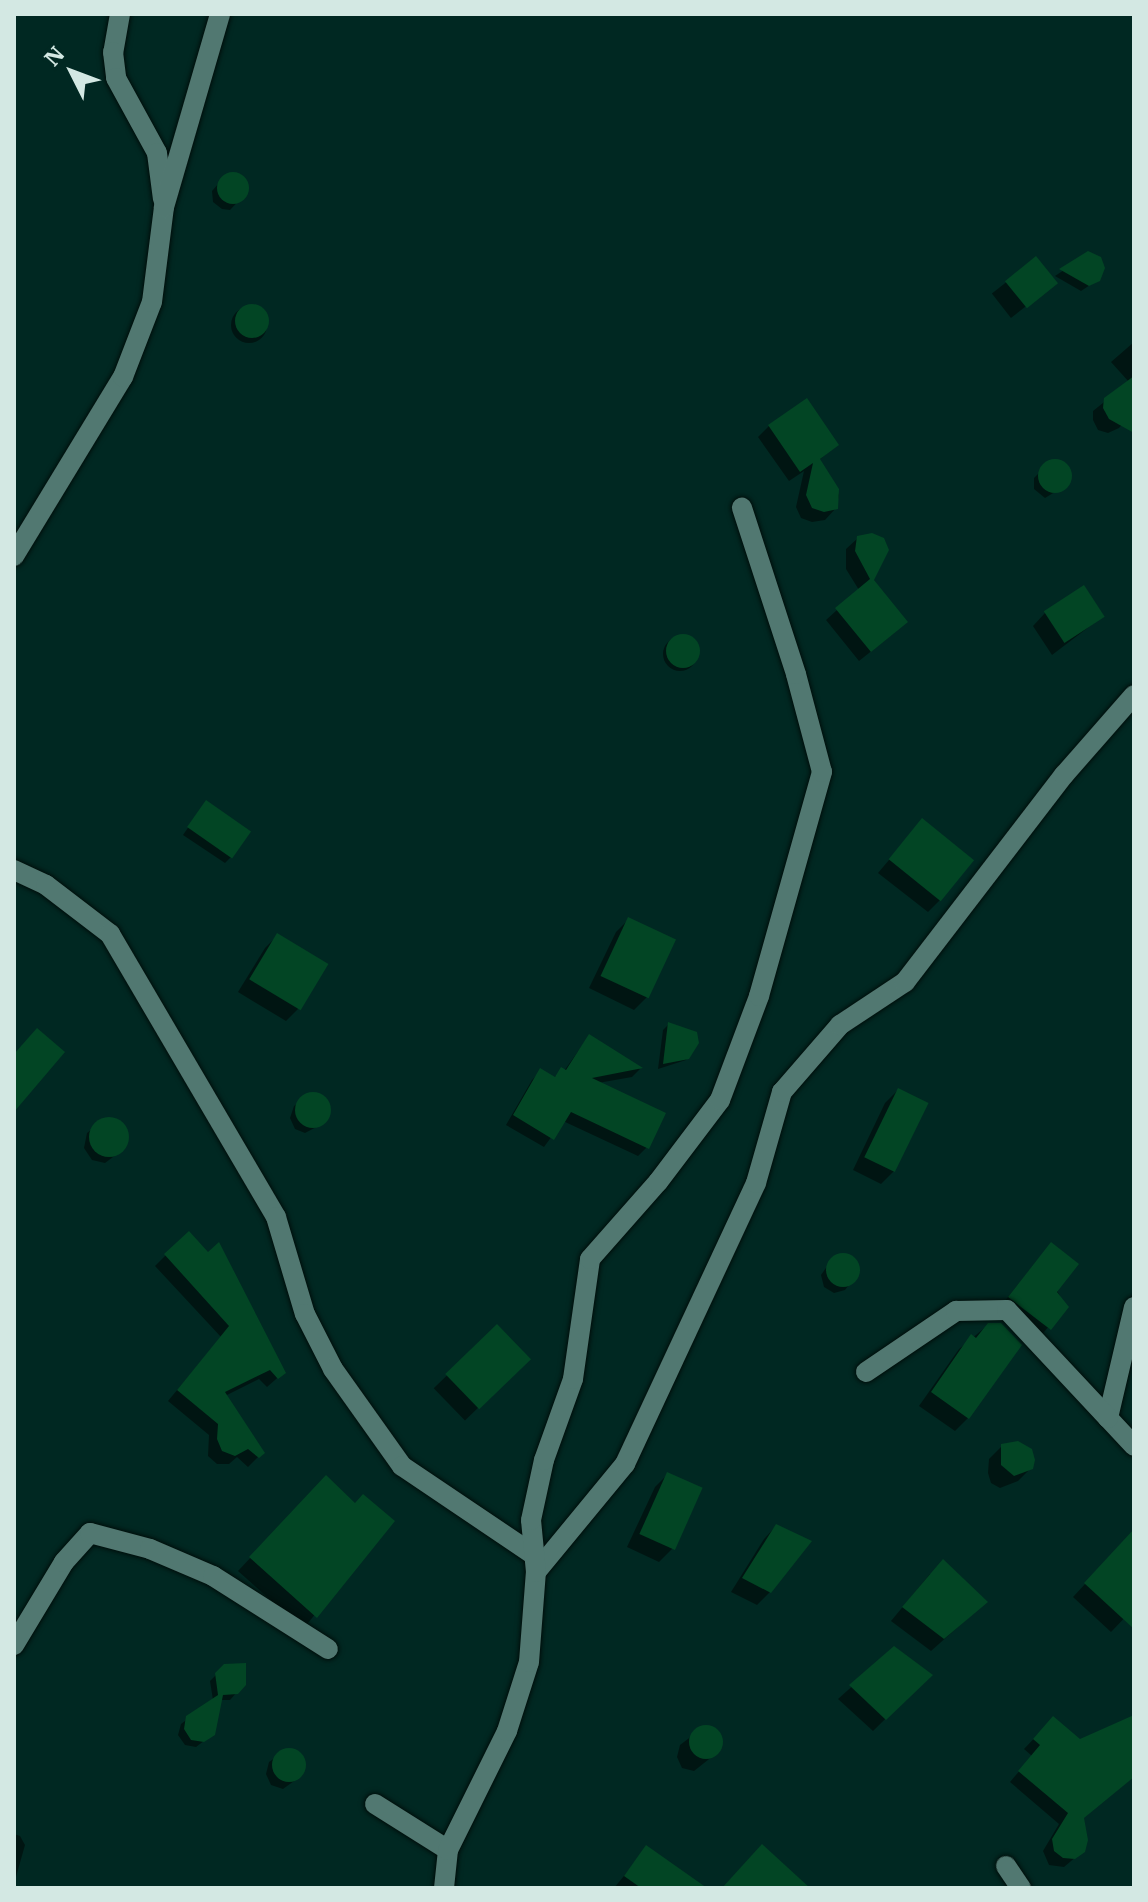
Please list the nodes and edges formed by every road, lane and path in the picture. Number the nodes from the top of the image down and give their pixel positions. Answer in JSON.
{"nodes":[{"id":1,"x":120,"y":14,"type":"edge"},
{"id":2,"x":220,"y":14,"type":"edge"},
{"id":3,"x":164,"y":207,"type":"junction"},
{"id":4,"x":742,"y":508,"type":"dead end"},
{"id":5,"x":14,"y":556,"type":"edge"},
{"id":6,"x":1134,"y":695,"type":"edge"},
{"id":7,"x":14,"y":870,"type":"edge"},
{"id":8,"x":1134,"y":1307,"type":"edge"},
{"id":9,"x":866,"y":1372,"type":"dead end"},
{"id":10,"x":1108,"y":1418,"type":"junction"},
{"id":11,"x":1134,"y":1446,"type":"edge"},
{"id":12,"x":535,"y":1564,"type":"junction"},
{"id":13,"x":14,"y":1645,"type":"edge"},
{"id":14,"x":328,"y":1649,"type":"dead end"},
{"id":15,"x":375,"y":1804,"type":"dead end"},
{"id":16,"x":448,"y":1850,"type":"junction"},
{"id":17,"x":1006,"y":1866,"type":"dead end"},
{"id":18,"x":444,"y":1888,"type":"edge"},
{"id":19,"x":1021,"y":1888,"type":"edge"}],
"edges":[{"from":1,"to":3,"type":"street"},
{"from":2,"to":3,"type":"street"},
{"from":3,"to":5,"type":"street"},
{"from":4,"to":12,"type":"street"},
{"from":6,"to":12,"type":"street"},
{"from":7,"to":12,"type":"street"},
{"from":8,"to":10,"type":"street"},
{"from":9,"to":10,"type":"street"},
{"from":10,"to":11,"type":"street"},
{"from":12,"to":16,"type":"street"},
{"from":13,"to":14,"type":"street"},
{"from":15,"to":16,"type":"street"},
{"from":16,"to":18,"type":"street"},
{"from":17,"to":19,"type":"street"}]}
